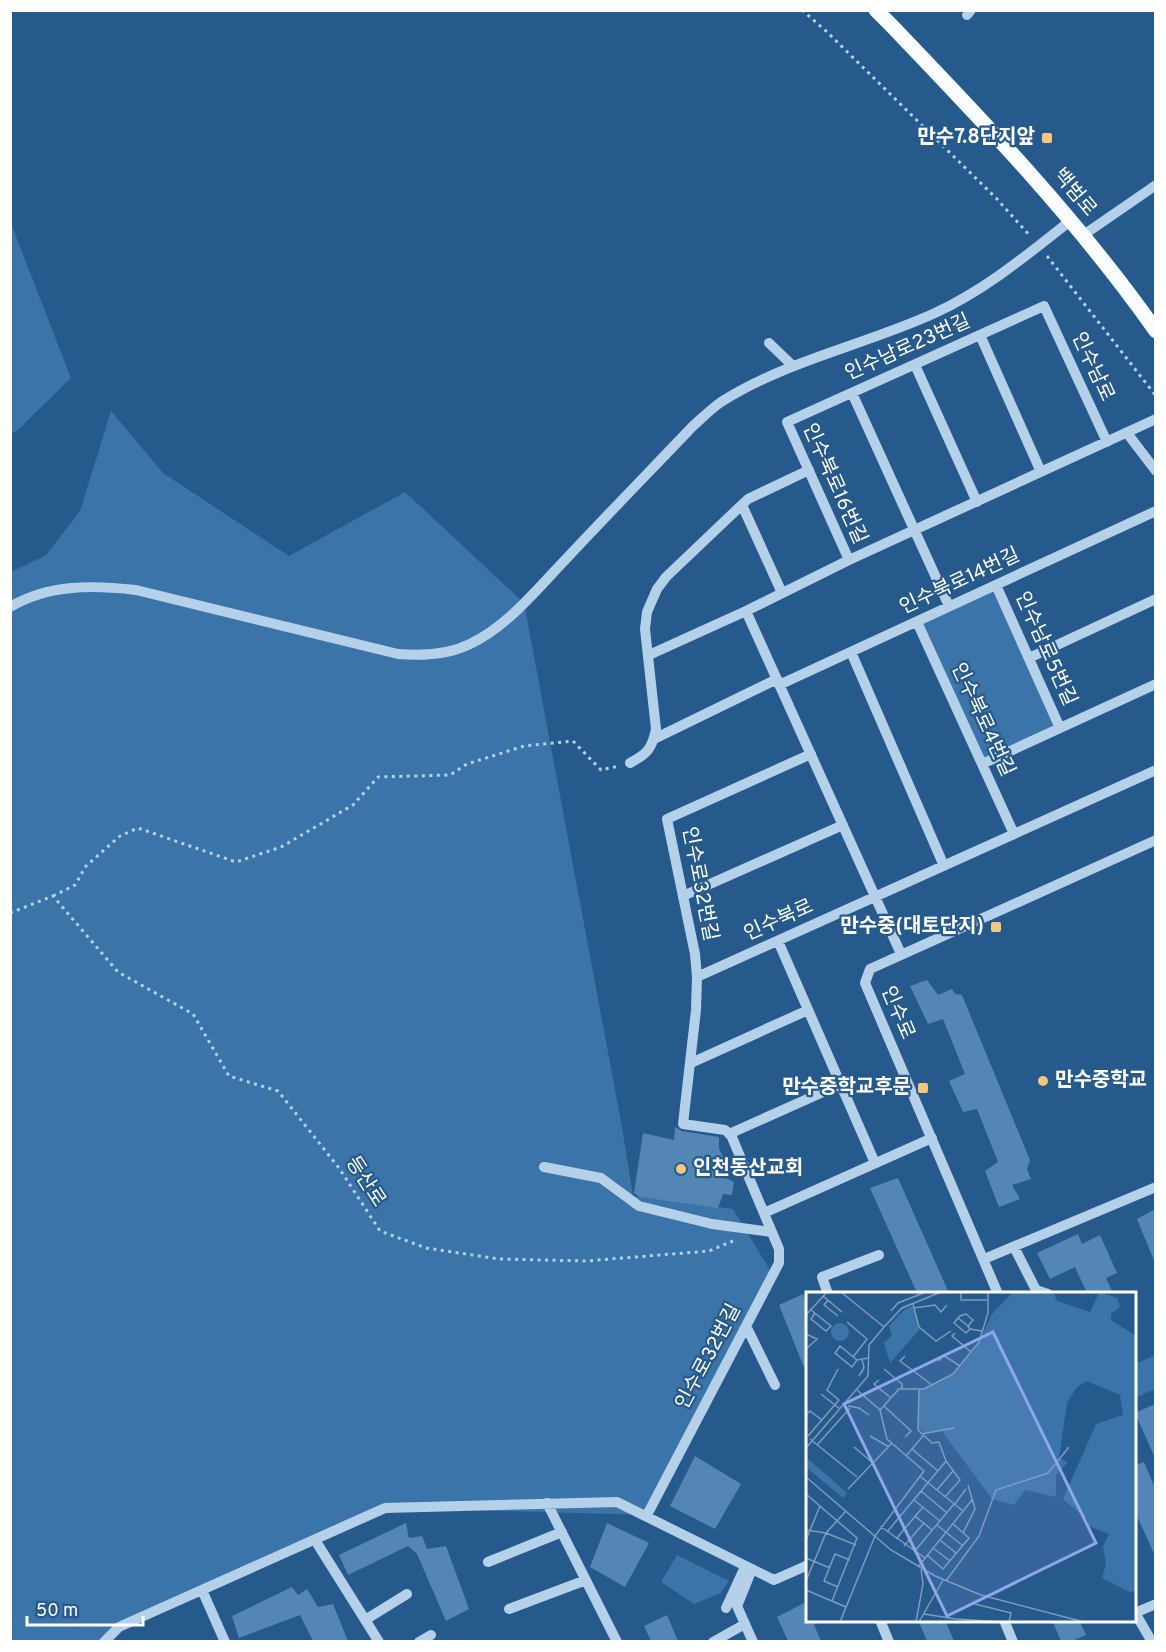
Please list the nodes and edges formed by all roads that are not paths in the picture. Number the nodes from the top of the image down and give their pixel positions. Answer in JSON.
{"nodes":[{"id":1,"x":876,"y":10,"type":"edge"},
{"id":2,"x":1155,"y":185,"type":"edge"},
{"id":3,"x":1070,"y":221,"type":"junction"},
{"id":4,"x":1082,"y":236,"type":"junction"},
{"id":5,"x":1044,"y":306,"type":"joint"},
{"id":6,"x":1155,"y":331,"type":"edge"},
{"id":7,"x":980,"y":335,"type":"junction"},
{"id":8,"x":769,"y":343,"type":"dead end"},
{"id":9,"x":915,"y":364,"type":"junction"},
{"id":10,"x":793,"y":366,"type":"junction"},
{"id":11,"x":852,"y":393,"type":"junction"},
{"id":12,"x":1155,"y":419,"type":"edge"},
{"id":13,"x":788,"y":422,"type":"joint"},
{"id":14,"x":1127,"y":433,"type":"junction"},
{"id":15,"x":1107,"y":442,"type":"junction"},
{"id":16,"x":809,"y":470,"type":"junction"},
{"id":17,"x":1155,"y":471,"type":"edge"},
{"id":18,"x":1041,"y":472,"type":"junction"},
{"id":19,"x":977,"y":502,"type":"junction"},
{"id":20,"x":742,"y":505,"type":"junction"},
{"id":21,"x":1155,"y":511,"type":"edge"},
{"id":22,"x":915,"y":530,"type":"junction"},
{"id":23,"x":849,"y":560,"type":"junction"},
{"id":24,"x":996,"y":585,"type":"junction"},
{"id":25,"x":782,"y":593,"type":"junction"},
{"id":26,"x":1155,"y":599,"type":"edge"},
{"id":27,"x":949,"y":606,"type":"junction"},
{"id":28,"x":10,"y":607,"type":"edge"},
{"id":29,"x":746,"y":611,"type":"junction"},
{"id":30,"x":917,"y":622,"type":"junction"},
{"id":31,"x":851,"y":652,"type":"junction"},
{"id":32,"x":649,"y":655,"type":"junction"},
{"id":33,"x":1029,"y":658,"type":"junction"},
{"id":34,"x":778,"y":682,"type":"junction"},
{"id":35,"x":1155,"y":684,"type":"edge"},
{"id":36,"x":1060,"y":728,"type":"junction"},
{"id":37,"x":654,"y":739,"type":"junction"},
{"id":38,"x":811,"y":754,"type":"junction"},
{"id":39,"x":630,"y":763,"type":"road end"},
{"id":40,"x":982,"y":764,"type":"junction"},
{"id":41,"x":1155,"y":770,"type":"edge"},
{"id":42,"x":843,"y":825,"type":"junction"},
{"id":43,"x":1014,"y":834,"type":"junction"},
{"id":44,"x":1155,"y":840,"type":"edge"},
{"id":45,"x":944,"y":866,"type":"junction"},
{"id":46,"x":683,"y":896,"type":"junction"},
{"id":47,"x":876,"y":897,"type":"junction"},
{"id":48,"x":778,"y":941,"type":"junction"},
{"id":49,"x":901,"y":954,"type":"junction"},
{"id":50,"x":697,"y":977,"type":"junction"},
{"id":51,"x":808,"y":1010,"type":"junction"},
{"id":52,"x":691,"y":1063,"type":"junction"},
{"id":53,"x":841,"y":1084,"type":"junction"},
{"id":54,"x":729,"y":1134,"type":"junction"},
{"id":55,"x":932,"y":1138,"type":"junction"},
{"id":56,"x":875,"y":1163,"type":"junction"},
{"id":57,"x":544,"y":1167,"type":"dead end"},
{"id":58,"x":1155,"y":1187,"type":"edge"},
{"id":59,"x":764,"y":1213,"type":"junction"},
{"id":60,"x":771,"y":1232,"type":"junction"},
{"id":61,"x":1014,"y":1247,"type":"junction"},
{"id":62,"x":879,"y":1255,"type":"dead end"},
{"id":63,"x":984,"y":1259,"type":"junction"},
{"id":64,"x":828,"y":1292,"type":"edge"},
{"id":65,"x":998,"y":1292,"type":"edge"},
{"id":66,"x":1044,"y":1292,"type":"edge"},
{"id":67,"x":746,"y":1326,"type":"junction"},
{"id":68,"x":775,"y":1385,"type":"dead end"},
{"id":69,"x":547,"y":1503,"type":"junction"},
{"id":70,"x":647,"y":1515,"type":"junction"},
{"id":71,"x":562,"y":1532,"type":"junction"},
{"id":72,"x":315,"y":1540,"type":"junction"},
{"id":73,"x":488,"y":1562,"type":"dead end"},
{"id":74,"x":806,"y":1565,"type":"edge"},
{"id":75,"x":748,"y":1569,"type":"junction"},
{"id":76,"x":586,"y":1580,"type":"junction"},
{"id":77,"x":202,"y":1590,"type":"junction"},
{"id":78,"x":407,"y":1594,"type":"dead end"},
{"id":79,"x":1155,"y":1604,"type":"edge"},
{"id":80,"x":726,"y":1608,"type":"dead end"},
{"id":81,"x":509,"y":1609,"type":"dead end"},
{"id":82,"x":1136,"y":1611,"type":"edge"},
{"id":83,"x":365,"y":1620,"type":"junction"},
{"id":84,"x":881,"y":1622,"type":"edge"},
{"id":85,"x":1005,"y":1622,"type":"edge"},
{"id":86,"x":745,"y":1624,"type":"junction"},
{"id":87,"x":431,"y":1635,"type":"dead end"},
{"id":88,"x":104,"y":1641,"type":"edge"},
{"id":89,"x":225,"y":1641,"type":"edge"},
{"id":90,"x":379,"y":1641,"type":"edge"},
{"id":91,"x":418,"y":1641,"type":"edge"},
{"id":92,"x":617,"y":1641,"type":"edge"},
{"id":93,"x":713,"y":1641,"type":"edge"},
{"id":94,"x":753,"y":1641,"type":"edge"},
{"id":95,"x":889,"y":1641,"type":"edge"},
{"id":96,"x":1013,"y":1641,"type":"edge"},
{"id":97,"x":1152,"y":1641,"type":"edge"}],
"edges":[{"from":1,"to":3,"type":"main road","name":"백범로"},
{"from":2,"to":4,"type":"street"},
{"from":3,"to":4,"type":"main road","name":"백범로"},
{"from":3,"to":10,"type":"street"},
{"from":4,"to":6,"type":"main road","name":"백범로"},
{"from":5,"to":7,"type":"street","name":"인수남로23번길"},
{"from":5,"to":15,"type":"street","name":"인수남로"},
{"from":7,"to":9,"type":"street","name":"인수남로23번길"},
{"from":7,"to":18,"type":"street"},
{"from":8,"to":10,"type":"street"},
{"from":9,"to":11,"type":"street","name":"인수남로23번길"},
{"from":9,"to":19,"type":"street"},
{"from":10,"to":28,"type":"street"},
{"from":11,"to":13,"type":"street","name":"인수남로23번길"},
{"from":11,"to":22,"type":"street"},
{"from":12,"to":14,"type":"street","name":"인수북로16번길"},
{"from":13,"to":16,"type":"street","name":"인수북로16번길"},
{"from":14,"to":15,"type":"street","name":"인수북로16번길"},
{"from":14,"to":17,"type":"street"},
{"from":15,"to":18,"type":"street","name":"인수북로16번길"},
{"from":16,"to":20,"type":"street"},
{"from":16,"to":23,"type":"street","name":"인수북로16번길"},
{"from":18,"to":19,"type":"street","name":"인수북로16번길"},
{"from":19,"to":22,"type":"street","name":"인수북로16번길"},
{"from":20,"to":25,"type":"street"},
{"from":20,"to":32,"type":"street"},
{"from":21,"to":24,"type":"street","name":"인수북로14번길"},
{"from":22,"to":23,"type":"street","name":"인수북로16번길"},
{"from":22,"to":27,"type":"street"},
{"from":23,"to":25,"type":"street","name":"인수북로16번길"},
{"from":24,"to":27,"type":"street","name":"인수북로14번길"},
{"from":24,"to":33,"type":"street","name":"인수남로5번길"},
{"from":25,"to":29,"type":"street","name":"인수북로16번길"},
{"from":26,"to":33,"type":"street"},
{"from":27,"to":30,"type":"street","name":"인수북로14번길"},
{"from":29,"to":32,"type":"street","name":"인수북로16번길"},
{"from":29,"to":34,"type":"street"},
{"from":30,"to":31,"type":"street","name":"인수북로14번길"},
{"from":30,"to":40,"type":"street","name":"인수북로4번길"},
{"from":31,"to":34,"type":"street","name":"인수북로14번길"},
{"from":31,"to":45,"type":"street"},
{"from":32,"to":37,"type":"street"},
{"from":33,"to":36,"type":"street","name":"인수남로5번길"},
{"from":34,"to":37,"type":"street"},
{"from":34,"to":38,"type":"street"},
{"from":35,"to":36,"type":"street","name":"인수남로5번길"},
{"from":36,"to":40,"type":"street","name":"인수남로5번길"},
{"from":37,"to":39,"type":"street"},
{"from":38,"to":42,"type":"street"},
{"from":38,"to":46,"type":"street","name":"인수로32번길"},
{"from":40,"to":43,"type":"street","name":"인수북로4번길"},
{"from":41,"to":43,"type":"street"},
{"from":42,"to":46,"type":"street"},
{"from":42,"to":47,"type":"street"},
{"from":43,"to":45,"type":"street"},
{"from":44,"to":49,"type":"street","name":"인수로"},
{"from":45,"to":47,"type":"street"},
{"from":46,"to":50,"type":"street","name":"인수로32번길"},
{"from":47,"to":48,"type":"street","name":"인수북로"},
{"from":47,"to":49,"type":"street"},
{"from":48,"to":50,"type":"street","name":"인수북로"},
{"from":48,"to":51,"type":"street"},
{"from":49,"to":55,"type":"street","name":"인수로"},
{"from":50,"to":52,"type":"street","name":"인수로32번길"},
{"from":51,"to":52,"type":"street"},
{"from":51,"to":53,"type":"street"},
{"from":52,"to":54,"type":"street","name":"인수로32번길"},
{"from":53,"to":54,"type":"street"},
{"from":53,"to":56,"type":"street"},
{"from":54,"to":59,"type":"street","name":"인수로32번길"},
{"from":55,"to":56,"type":"street"},
{"from":55,"to":63,"type":"street","name":"인수로"},
{"from":56,"to":59,"type":"street"},
{"from":57,"to":60,"type":"street"},
{"from":58,"to":61,"type":"street"},
{"from":59,"to":60,"type":"street","name":"인수로32번길"},
{"from":60,"to":67,"type":"street","name":"인수로32번길"},
{"from":61,"to":63,"type":"street"},
{"from":61,"to":66,"type":"street"},
{"from":62,"to":64,"type":"street"},
{"from":63,"to":65,"type":"street","name":"인수로"},
{"from":67,"to":68,"type":"street"},
{"from":67,"to":70,"type":"street","name":"인수로32번길"},
{"from":69,"to":70,"type":"street"},
{"from":69,"to":71,"type":"street"},
{"from":69,"to":72,"type":"street"},
{"from":70,"to":75,"type":"street"},
{"from":71,"to":73,"type":"street"},
{"from":71,"to":76,"type":"street"},
{"from":72,"to":77,"type":"street"},
{"from":72,"to":83,"type":"street"},
{"from":74,"to":75,"type":"street"},
{"from":75,"to":80,"type":"street"},
{"from":75,"to":86,"type":"street"},
{"from":76,"to":81,"type":"street"},
{"from":76,"to":92,"type":"street"},
{"from":77,"to":88,"type":"street"},
{"from":77,"to":89,"type":"street"},
{"from":78,"to":83,"type":"street"},
{"from":79,"to":82,"type":"street"},
{"from":82,"to":97,"type":"street"},
{"from":83,"to":90,"type":"street"},
{"from":84,"to":95,"type":"street"},
{"from":85,"to":96,"type":"street"},
{"from":86,"to":93,"type":"street"},
{"from":86,"to":94,"type":"street"},
{"from":87,"to":91,"type":"street"}]}
